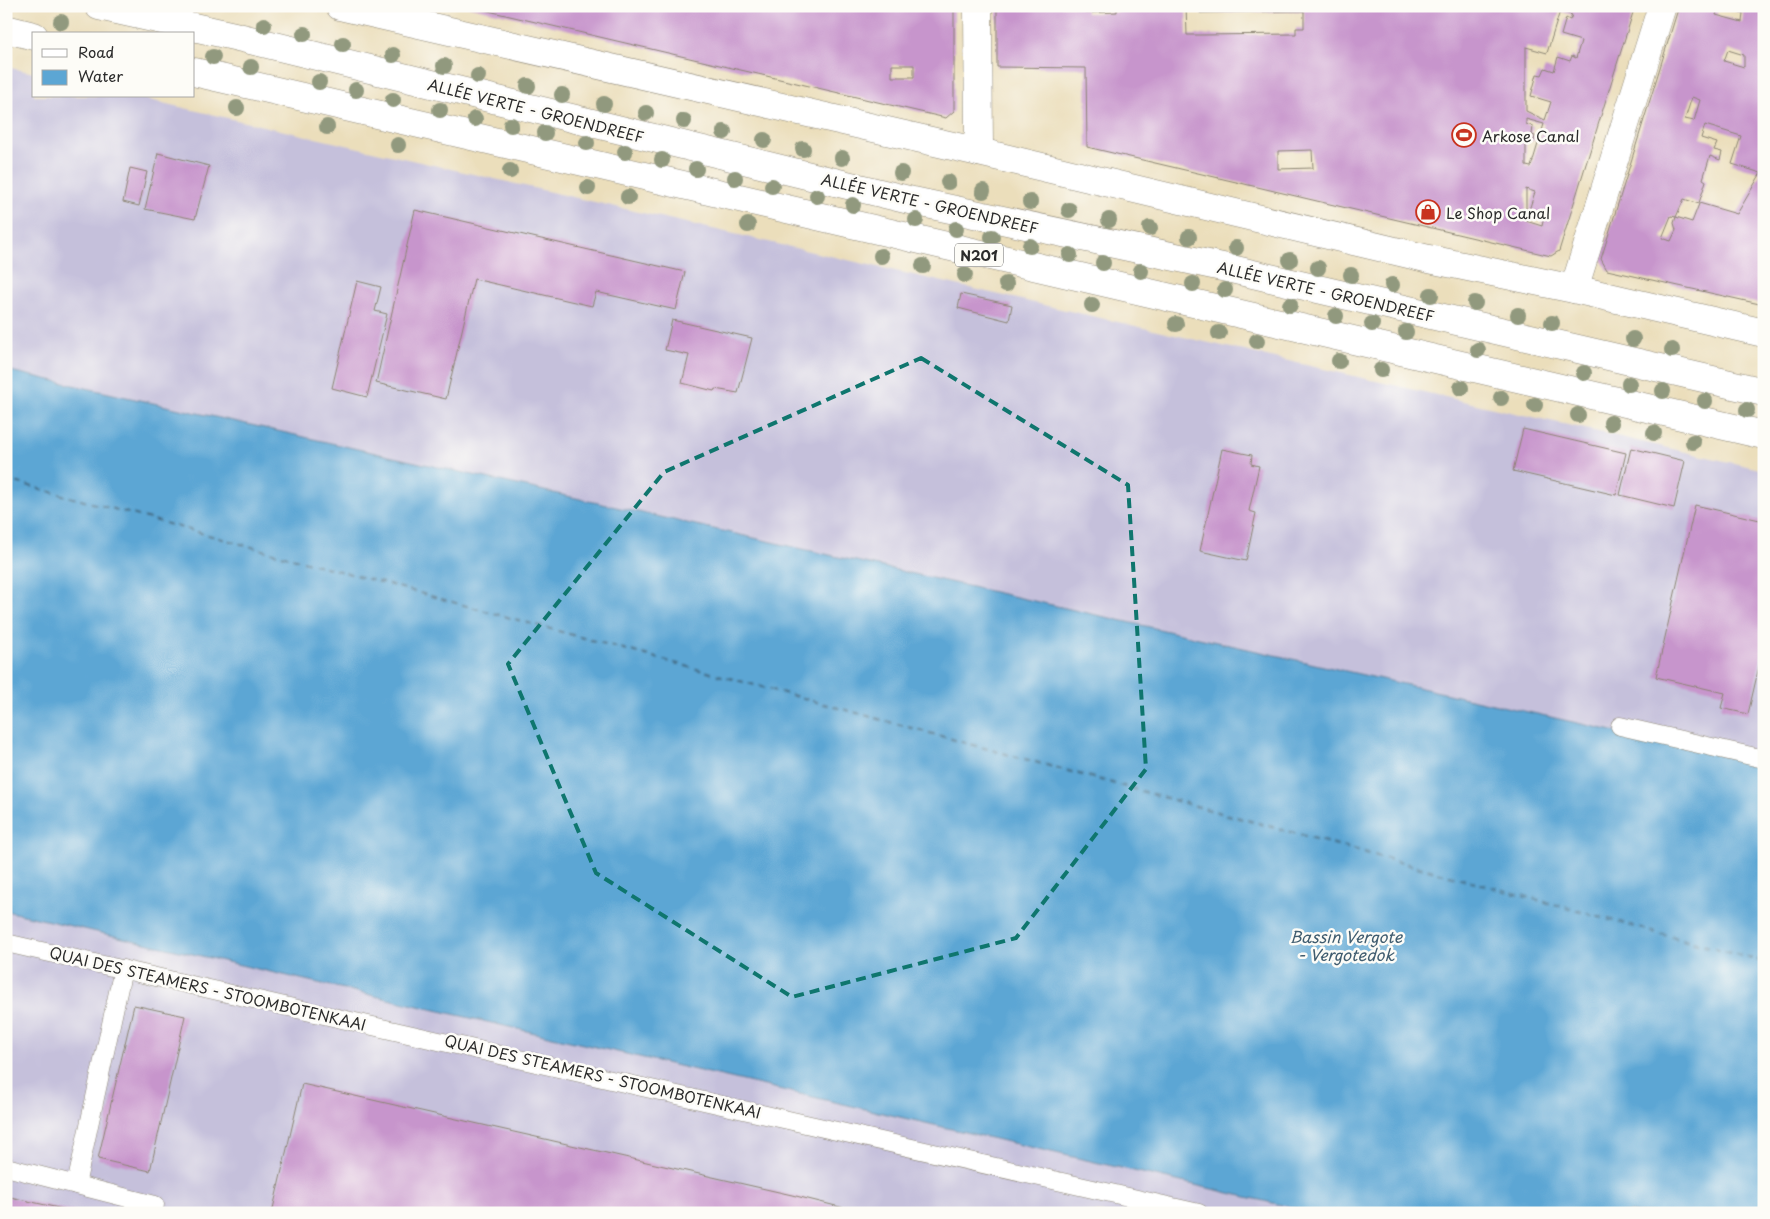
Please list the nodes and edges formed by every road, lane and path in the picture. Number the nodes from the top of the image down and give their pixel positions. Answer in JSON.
{"nodes":[{"id":1,"x":99,"y":6,"type":"edge"},
{"id":2,"x":340,"y":6,"type":"edge"},
{"id":3,"x":978,"y":6,"type":"edge"},
{"id":4,"x":1662,"y":6,"type":"edge"},
{"id":5,"x":6,"y":30,"type":"edge"},
{"id":6,"x":32,"y":36,"type":"edge"},
{"id":7,"x":195,"y":72,"type":"edge"},
{"id":8,"x":979,"y":152,"type":"junction"},
{"id":9,"x":1574,"y":289,"type":"junction"},
{"id":10,"x":1764,"y":333,"type":"edge"},
{"id":11,"x":1764,"y":392,"type":"edge"},
{"id":12,"x":1764,"y":435,"type":"edge"},
{"id":13,"x":1620,"y":726,"type":"dead end"},
{"id":14,"x":1764,"y":759,"type":"edge"},
{"id":15,"x":6,"y":942,"type":"edge"},
{"id":16,"x":123,"y":969,"type":"junction"},
{"id":17,"x":6,"y":1167,"type":"edge"},
{"id":18,"x":76,"y":1185,"type":"junction"},
{"id":19,"x":155,"y":1205,"type":"dead end"},
{"id":20,"x":1199,"y":1213,"type":"edge"}],
"edges":[{"from":1,"to":11,"type":"main road","name":"ALLÉE VERTE - GROENDREEF"},
{"from":2,"to":8,"type":"main road"},
{"from":3,"to":8,"type":"main road"},
{"from":4,"to":9,"type":"main road"},
{"from":5,"to":6,"type":"main road"},
{"from":7,"to":12,"type":"main road","number":"N201"},
{"from":8,"to":9,"type":"main road"},
{"from":9,"to":10,"type":"main road"},
{"from":13,"to":14,"type":"lane"},
{"from":15,"to":16,"type":"lane","name":"QUAI DES STEAMERS - STOOMBOTENKAAI"},
{"from":16,"to":18,"type":"lane"},
{"from":16,"to":20,"type":"lane","name":"QUAI DES STEAMERS - STOOMBOTENKAAI"},
{"from":17,"to":18,"type":"lane"},
{"from":18,"to":19,"type":"lane"}]}
